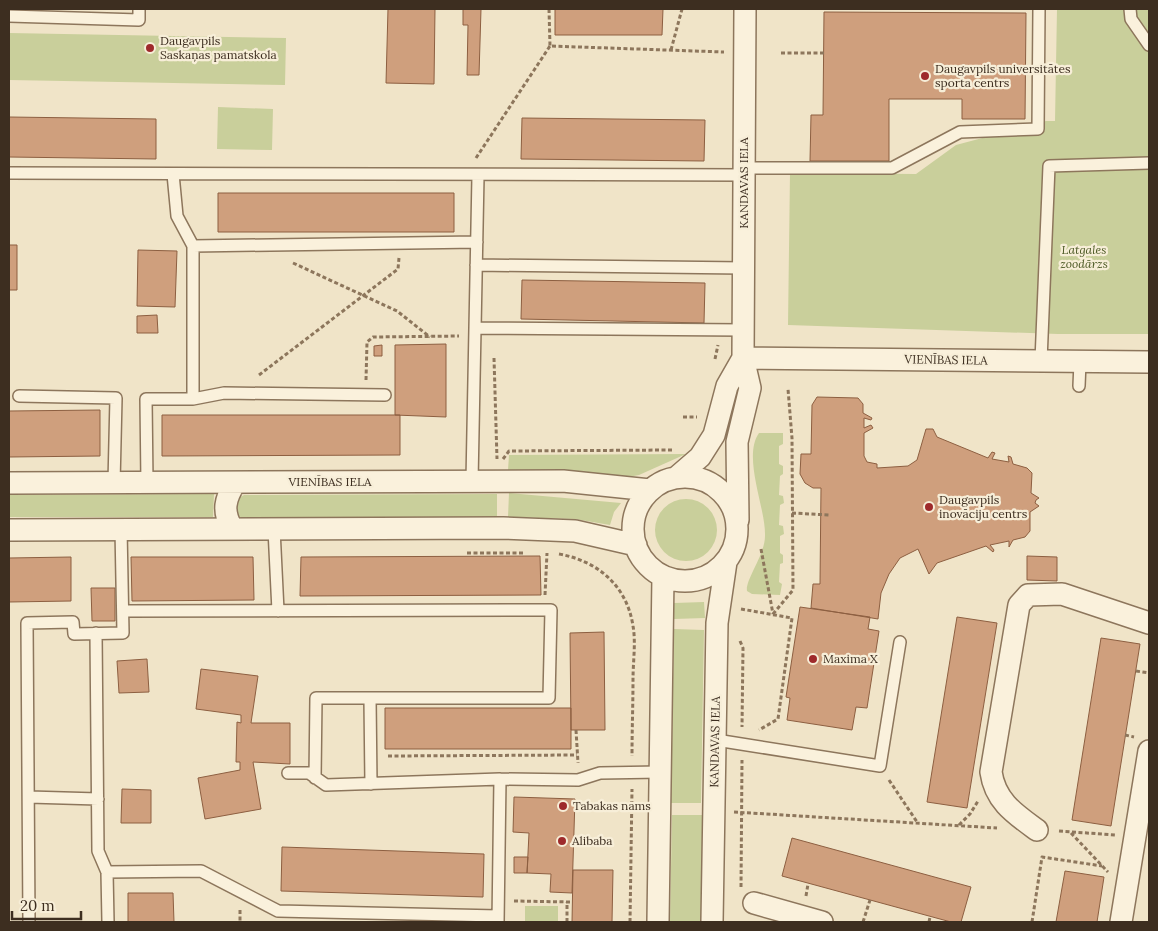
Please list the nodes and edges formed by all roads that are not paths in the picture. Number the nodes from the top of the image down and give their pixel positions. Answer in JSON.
{"nodes":[{"id":1,"x":139,"y":9,"type":"edge"},
{"id":2,"x":745,"y":9,"type":"edge"},
{"id":3,"x":1040,"y":9,"type":"edge"},
{"id":4,"x":1130,"y":9,"type":"edge"},
{"id":5,"x":9,"y":16,"type":"edge"},
{"id":6,"x":1149,"y":44,"type":"edge"},
{"id":7,"x":1149,"y":163,"type":"edge"},
{"id":8,"x":745,"y":172,"type":"junction"},
{"id":9,"x":9,"y":173,"type":"edge"},
{"id":10,"x":173,"y":174,"type":"junction"},
{"id":11,"x":478,"y":176,"type":"junction"},
{"id":12,"x":477,"y":242,"type":"junction"},
{"id":13,"x":193,"y":246,"type":"junction"},
{"id":14,"x":476,"y":265,"type":"junction"},
{"id":15,"x":744,"y":268,"type":"junction"},
{"id":16,"x":743,"y":330,"type":"junction"},
{"id":17,"x":475,"y":332,"type":"junction"},
{"id":18,"x":743,"y":358,"type":"junction"},
{"id":19,"x":1041,"y":361,"type":"junction"},
{"id":20,"x":1080,"y":362,"type":"junction"},
{"id":21,"x":1149,"y":362,"type":"edge"},
{"id":22,"x":1079,"y":386,"type":"dead end"},
{"id":23,"x":385,"y":395,"type":"dead end"},
{"id":24,"x":19,"y":396,"type":"dead end"},
{"id":25,"x":193,"y":400,"type":"junction"},
{"id":26,"x":678,"y":476,"type":"junction"},
{"id":27,"x":472,"y":480,"type":"junction"},
{"id":28,"x":234,"y":482,"type":"junction"},
{"id":29,"x":9,"y":483,"type":"edge"},
{"id":30,"x":114,"y":483,"type":"junction"},
{"id":31,"x":147,"y":483,"type":"junction"},
{"id":32,"x":650,"y":490,"type":"junction"},
{"id":33,"x":738,"y":520,"type":"junction"},
{"id":34,"x":232,"y":528,"type":"junction"},
{"id":35,"x":121,"y":529,"type":"junction"},
{"id":36,"x":274,"y":529,"type":"junction"},
{"id":37,"x":9,"y":530,"type":"edge"},
{"id":38,"x":636,"y":545,"type":"junction"},
{"id":39,"x":726,"y":562,"type":"junction"},
{"id":40,"x":663,"y":576,"type":"junction"},
{"id":41,"x":123,"y":611,"type":"junction"},
{"id":42,"x":278,"y":611,"type":"junction"},
{"id":43,"x":1149,"y":623,"type":"edge"},
{"id":44,"x":96,"y":633,"type":"junction"},
{"id":45,"x":900,"y":642,"type":"dead end"},
{"id":46,"x":370,"y":699,"type":"junction"},
{"id":47,"x":716,"y":740,"type":"junction"},
{"id":48,"x":1149,"y":751,"type":"edge"},
{"id":49,"x":660,"y":772,"type":"junction"},
{"id":50,"x":288,"y":773,"type":"dead end"},
{"id":51,"x":315,"y":778,"type":"junction"},
{"id":52,"x":500,"y":779,"type":"junction"},
{"id":53,"x":371,"y":784,"type":"junction"},
{"id":54,"x":29,"y":797,"type":"junction"},
{"id":55,"x":98,"y":799,"type":"junction"},
{"id":56,"x":1037,"y":830,"type":"road end"},
{"id":57,"x":1142,"y":837,"type":"edge"},
{"id":58,"x":107,"y":872,"type":"junction"},
{"id":59,"x":748,"y":896,"type":"road end"},
{"id":60,"x":313,"y":917,"type":"edge"},
{"id":61,"x":498,"y":919,"type":"edge"},
{"id":62,"x":29,"y":922,"type":"edge"},
{"id":63,"x":108,"y":922,"type":"edge"},
{"id":64,"x":658,"y":922,"type":"edge"},
{"id":65,"x":712,"y":922,"type":"edge"},
{"id":66,"x":822,"y":922,"type":"edge"},
{"id":67,"x":1122,"y":922,"type":"edge"}],
"edges":[{"from":1,"to":5,"type":"lane"},
{"from":2,"to":8,"type":"street","name":"KANDAVAS IELA"},
{"from":3,"to":8,"type":"lane"},
{"from":4,"to":6,"type":"lane"},
{"from":7,"to":19,"type":"lane"},
{"from":8,"to":11,"type":"lane"},
{"from":8,"to":15,"type":"street","name":"KANDAVAS IELA"},
{"from":9,"to":10,"type":"lane"},
{"from":10,"to":11,"type":"lane"},
{"from":10,"to":13,"type":"lane"},
{"from":11,"to":12,"type":"lane"},
{"from":12,"to":13,"type":"lane"},
{"from":12,"to":14,"type":"lane"},
{"from":13,"to":25,"type":"lane"},
{"from":14,"to":15,"type":"lane"},
{"from":14,"to":17,"type":"lane"},
{"from":15,"to":16,"type":"street","name":"KANDAVAS IELA"},
{"from":16,"to":17,"type":"lane"},
{"from":16,"to":18,"type":"street","name":"KANDAVAS IELA"},
{"from":17,"to":27,"type":"lane"},
{"from":18,"to":19,"type":"street","name":"VIENĪBAS IELA"},
{"from":18,"to":26,"type":"street","name":"KANDAVAS IELA"},
{"from":18,"to":33,"type":"street","name":"KANDAVAS IELA"},
{"from":19,"to":20,"type":"street","name":"VIENĪBAS IELA"},
{"from":20,"to":21,"type":"street","name":"VIENĪBAS IELA"},
{"from":20,"to":22,"type":"lane"},
{"from":23,"to":25,"type":"lane"},
{"from":24,"to":30,"type":"lane"},
{"from":25,"to":31,"type":"lane"},
{"from":26,"to":32,"type":"street","name":"KANDAVAS IELA"},
{"from":26,"to":33,"type":"street"},
{"from":27,"to":28,"type":"street","name":"VIENĪBAS IELA"},
{"from":27,"to":32,"type":"street","name":"VIENĪBAS IELA"},
{"from":28,"to":31,"type":"street","name":"VIENĪBAS IELA"},
{"from":28,"to":34,"type":"street"},
{"from":29,"to":30,"type":"street","name":"VIENĪBAS IELA"},
{"from":30,"to":31,"type":"street","name":"VIENĪBAS IELA"},
{"from":32,"to":38,"type":"street"},
{"from":33,"to":39,"type":"street","name":"KANDAVAS IELA"},
{"from":34,"to":35,"type":"street"},
{"from":34,"to":36,"type":"street"},
{"from":35,"to":37,"type":"street"},
{"from":35,"to":41,"type":"lane"},
{"from":36,"to":38,"type":"street"},
{"from":36,"to":42,"type":"lane"},
{"from":38,"to":40,"type":"street"},
{"from":39,"to":40,"type":"street"},
{"from":39,"to":47,"type":"street","name":"KANDAVAS IELA"},
{"from":40,"to":49,"type":"street"},
{"from":41,"to":42,"type":"lane"},
{"from":41,"to":44,"type":"lane"},
{"from":42,"to":46,"type":"lane"},
{"from":43,"to":56,"type":"street"},
{"from":44,"to":54,"type":"lane"},
{"from":44,"to":55,"type":"lane"},
{"from":45,"to":47,"type":"lane"},
{"from":46,"to":51,"type":"lane"},
{"from":46,"to":53,"type":"lane"},
{"from":47,"to":65,"type":"street","name":"KANDAVAS IELA"},
{"from":48,"to":57,"type":"street"},
{"from":49,"to":52,"type":"lane"},
{"from":49,"to":64,"type":"street"},
{"from":50,"to":51,"type":"lane"},
{"from":51,"to":53,"type":"lane"},
{"from":52,"to":53,"type":"lane"},
{"from":52,"to":61,"type":"lane"},
{"from":54,"to":55,"type":"lane"},
{"from":54,"to":62,"type":"lane"},
{"from":55,"to":58,"type":"lane"},
{"from":57,"to":67,"type":"street"},
{"from":58,"to":60,"type":"lane"},
{"from":58,"to":63,"type":"lane"},
{"from":59,"to":66,"type":"street"},
{"from":60,"to":61,"type":"lane"}]}
